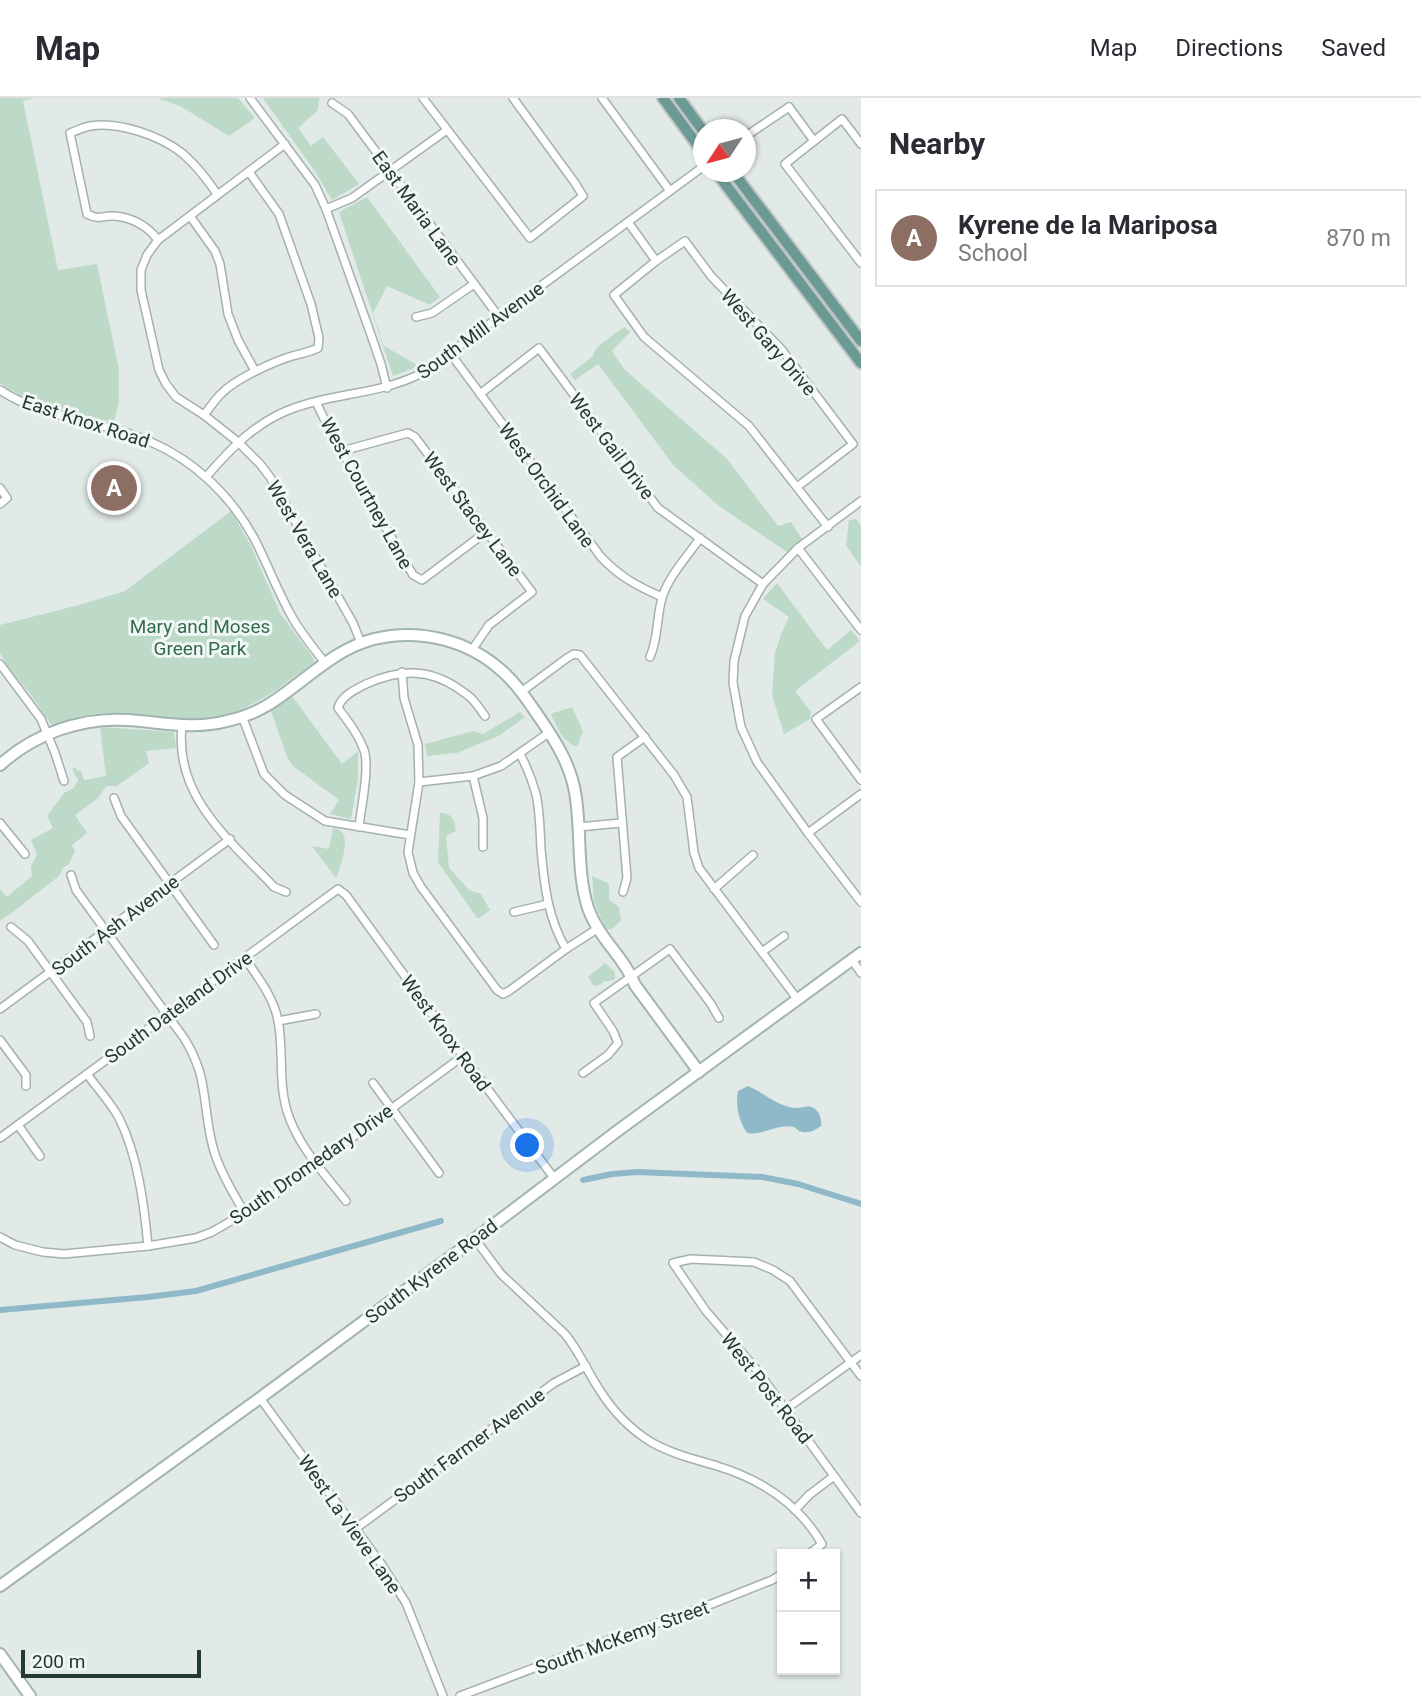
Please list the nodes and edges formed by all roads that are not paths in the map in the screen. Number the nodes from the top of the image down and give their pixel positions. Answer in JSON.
{"nodes":[{"id":1,"x":250,"y":98,"type":"edge"},
{"id":2,"x":423,"y":98,"type":"edge"},
{"id":3,"x":513,"y":98,"type":"edge"},
{"id":4,"x":602,"y":98,"type":"edge"},
{"id":5,"x":663,"y":98,"type":"edge"},
{"id":6,"x":679,"y":98,"type":"edge"},
{"id":7,"x":789,"y":102,"type":"edge"},
{"id":8,"x":332,"y":103,"type":"dead end"},
{"id":9,"x":694,"y":119,"type":"edge"},
{"id":10,"x":756,"y":128,"type":"edge"},
{"id":11,"x":447,"y":130,"type":"junction"},
{"id":12,"x":693,"y":139,"type":"edge"},
{"id":13,"x":814,"y":141,"type":"junction"},
{"id":14,"x":285,"y":144,"type":"junction"},
{"id":15,"x":861,"y":144,"type":"edge"},
{"id":16,"x":249,"y":172,"type":"junction"},
{"id":17,"x":391,"y":172,"type":"junction"},
{"id":18,"x":693,"y":174,"type":"edge"},
{"id":19,"x":724,"y":182,"type":"edge"},
{"id":20,"x":741,"y":182,"type":"edge"},
{"id":21,"x":670,"y":191,"type":"junction"},
{"id":22,"x":217,"y":194,"type":"junction"},
{"id":23,"x":326,"y":209,"type":"junction"},
{"id":24,"x":190,"y":216,"type":"junction"},
{"id":25,"x":628,"y":222,"type":"junction"},
{"id":26,"x":158,"y":240,"type":"junction"},
{"id":27,"x":656,"y":261,"type":"junction"},
{"id":28,"x":861,"y":263,"type":"edge"},
{"id":29,"x":474,"y":284,"type":"junction"},
{"id":30,"x":415,"y":317,"type":"dead end"},
{"id":31,"x":499,"y":317,"type":"junction"},
{"id":32,"x":861,"y":341,"type":"edge"},
{"id":33,"x":450,"y":353,"type":"junction"},
{"id":34,"x":861,"y":363,"type":"edge"},
{"id":35,"x":255,"y":371,"type":"junction"},
{"id":36,"x":387,"y":388,"type":"junction"},
{"id":37,"x":0,"y":390,"type":"edge"},
{"id":38,"x":480,"y":394,"type":"junction"},
{"id":39,"x":316,"y":402,"type":"junction"},
{"id":40,"x":204,"y":415,"type":"junction"},
{"id":41,"x":238,"y":442,"type":"junction"},
{"id":42,"x":342,"y":451,"type":"junction"},
{"id":43,"x":206,"y":477,"type":"junction"},
{"id":44,"x":797,"y":487,"type":"junction"},
{"id":45,"x":0,"y":488,"type":"edge"},
{"id":46,"x":861,"y":501,"type":"edge"},
{"id":47,"x":0,"y":504,"type":"edge"},
{"id":48,"x":828,"y":527,"type":"junction"},
{"id":49,"x":486,"y":532,"type":"junction"},
{"id":50,"x":700,"y":538,"type":"junction"},
{"id":51,"x":798,"y":548,"type":"junction"},
{"id":52,"x":763,"y":584,"type":"junction"},
{"id":53,"x":662,"y":597,"type":"junction"},
{"id":54,"x":861,"y":630,"type":"edge"},
{"id":55,"x":361,"y":643,"type":"junction"},
{"id":56,"x":472,"y":650,"type":"junction"},
{"id":57,"x":650,"y":657,"type":"dead end"},
{"id":58,"x":325,"y":663,"type":"junction"},
{"id":59,"x":0,"y":664,"type":"edge"},
{"id":60,"x":402,"y":672,"type":"junction"},
{"id":61,"x":861,"y":687,"type":"edge"},
{"id":62,"x":521,"y":692,"type":"junction"},
{"id":63,"x":242,"y":716,"type":"junction"},
{"id":64,"x":485,"y":716,"type":"dead end"},
{"id":65,"x":182,"y":726,"type":"junction"},
{"id":66,"x":550,"y":732,"type":"junction"},
{"id":67,"x":48,"y":734,"type":"junction"},
{"id":68,"x":645,"y":737,"type":"junction"},
{"id":69,"x":520,"y":754,"type":"junction"},
{"id":70,"x":0,"y":765,"type":"edge"},
{"id":71,"x":473,"y":776,"type":"junction"},
{"id":72,"x":861,"y":780,"type":"edge"},
{"id":73,"x":64,"y":781,"type":"dead end"},
{"id":74,"x":419,"y":782,"type":"junction"},
{"id":75,"x":861,"y":794,"type":"edge"},
{"id":76,"x":114,"y":798,"type":"dead end"},
{"id":77,"x":0,"y":823,"type":"edge"},
{"id":78,"x":621,"y":823,"type":"junction"},
{"id":79,"x":359,"y":827,"type":"junction"},
{"id":80,"x":578,"y":827,"type":"junction"},
{"id":81,"x":808,"y":833,"type":"junction"},
{"id":82,"x":410,"y":835,"type":"junction"},
{"id":83,"x":230,"y":839,"type":"junction"},
{"id":84,"x":483,"y":847,"type":"dead end"},
{"id":85,"x":25,"y":854,"type":"dead end"},
{"id":86,"x":753,"y":855,"type":"dead end"},
{"id":87,"x":71,"y":876,"type":"dead end"},
{"id":88,"x":170,"y":885,"type":"junction"},
{"id":89,"x":338,"y":889,"type":"joint"},
{"id":90,"x":714,"y":889,"type":"junction"},
{"id":91,"x":286,"y":892,"type":"dead end"},
{"id":92,"x":623,"y":892,"type":"dead end"},
{"id":93,"x":861,"y":902,"type":"edge"},
{"id":94,"x":548,"y":904,"type":"junction"},
{"id":95,"x":514,"y":912,"type":"dead end"},
{"id":96,"x":11,"y":927,"type":"dead end"},
{"id":97,"x":597,"y":929,"type":"junction"},
{"id":98,"x":106,"y":932,"type":"junction"},
{"id":99,"x":784,"y":936,"type":"dead end"},
{"id":100,"x":214,"y":945,"type":"dead end"},
{"id":101,"x":566,"y":949,"type":"junction"},
{"id":102,"x":762,"y":952,"type":"junction"},
{"id":103,"x":856,"y":956,"type":"edge"},
{"id":104,"x":245,"y":958,"type":"junction"},
{"id":105,"x":51,"y":973,"type":"junction"},
{"id":106,"x":861,"y":973,"type":"edge"},
{"id":107,"x":632,"y":976,"type":"junction"},
{"id":108,"x":798,"y":1000,"type":"junction"},
{"id":109,"x":0,"y":1009,"type":"edge"},
{"id":110,"x":316,"y":1014,"type":"dead end"},
{"id":111,"x":168,"y":1015,"type":"junction"},
{"id":112,"x":719,"y":1017,"type":"dead end"},
{"id":113,"x":278,"y":1021,"type":"junction"},
{"id":114,"x":90,"y":1037,"type":"dead end"},
{"id":115,"x":0,"y":1040,"type":"edge"},
{"id":116,"x":463,"y":1056,"type":"junction"},
{"id":117,"x":701,"y":1070,"type":"junction"},
{"id":118,"x":583,"y":1073,"type":"dead end"},
{"id":119,"x":87,"y":1074,"type":"junction"},
{"id":120,"x":373,"y":1083,"type":"dead end"},
{"id":121,"x":26,"y":1086,"type":"dead end"},
{"id":122,"x":391,"y":1108,"type":"junction"},
{"id":123,"x":18,"y":1125,"type":"junction"},
{"id":124,"x":0,"y":1138,"type":"edge"},
{"id":125,"x":40,"y":1156,"type":"dead end"},
{"id":126,"x":317,"y":1163,"type":"junction"},
{"id":127,"x":439,"y":1173,"type":"dead end"},
{"id":128,"x":554,"y":1178,"type":"junction"},
{"id":129,"x":346,"y":1200,"type":"dead end"},
{"id":130,"x":245,"y":1213,"type":"junction"},
{"id":131,"x":0,"y":1237,"type":"edge"},
{"id":132,"x":475,"y":1239,"type":"junction"},
{"id":133,"x":148,"y":1246,"type":"junction"},
{"id":134,"x":861,"y":1355,"type":"edge"},
{"id":135,"x":851,"y":1362,"type":"junction"},
{"id":136,"x":586,"y":1366,"type":"junction"},
{"id":137,"x":861,"y":1376,"type":"edge"},
{"id":138,"x":260,"y":1398,"type":"junction"},
{"id":139,"x":786,"y":1409,"type":"junction"},
{"id":140,"x":834,"y":1476,"type":"junction"},
{"id":141,"x":795,"y":1510,"type":"junction"},
{"id":142,"x":861,"y":1513,"type":"edge"},
{"id":143,"x":355,"y":1529,"type":"junction"},
{"id":144,"x":815,"y":1549,"type":"edge"},
{"id":145,"x":777,"y":1577,"type":"edge"},
{"id":146,"x":0,"y":1586,"type":"edge"},
{"id":147,"x":0,"y":1654,"type":"edge"},
{"id":148,"x":30,"y":1696,"type":"edge"},
{"id":149,"x":443,"y":1696,"type":"edge"},
{"id":150,"x":460,"y":1696,"type":"edge"}],
"edges":[{"from":1,"to":14,"type":"street"},
{"from":2,"to":11,"type":"street"},
{"from":3,"to":11,"type":"street"},
{"from":4,"to":21,"type":"street"},
{"from":5,"to":12,"type":"main road"},
{"from":6,"to":9,"type":"main road"},
{"from":7,"to":10,"type":"street"},
{"from":7,"to":13,"type":"street"},
{"from":8,"to":17,"type":"street","name":"East Maria Lane"},
{"from":11,"to":17,"type":"street"},
{"from":13,"to":15,"type":"street"},
{"from":13,"to":28,"type":"street"},
{"from":14,"to":16,"type":"street"},
{"from":14,"to":23,"type":"street"},
{"from":16,"to":22,"type":"street"},
{"from":16,"to":35,"type":"street"},
{"from":17,"to":23,"type":"street"},
{"from":17,"to":29,"type":"street","name":"East Maria Lane"},
{"from":18,"to":21,"type":"street","name":"South Mill Avenue"},
{"from":19,"to":34,"type":"main road"},
{"from":20,"to":32,"type":"main road"},
{"from":21,"to":25,"type":"street","name":"South Mill Avenue"},
{"from":22,"to":24,"type":"street"},
{"from":22,"to":26,"type":"street"},
{"from":23,"to":36,"type":"street"},
{"from":24,"to":26,"type":"street"},
{"from":24,"to":35,"type":"street"},
{"from":25,"to":27,"type":"street"},
{"from":25,"to":31,"type":"street","name":"South Mill Avenue"},
{"from":26,"to":40,"type":"street","name":"West Vera Lane"},
{"from":27,"to":44,"type":"street"},
{"from":27,"to":44,"type":"street","name":"West Gary Drive"},
{"from":29,"to":30,"type":"street"},
{"from":29,"to":31,"type":"street","name":"East Maria Lane"},
{"from":31,"to":33,"type":"street","name":"South Mill Avenue"},
{"from":33,"to":36,"type":"street","name":"South Mill Avenue"},
{"from":33,"to":38,"type":"street","name":"West Orchid Lane"},
{"from":35,"to":40,"type":"street"},
{"from":36,"to":39,"type":"street","name":"South Mill Avenue"},
{"from":37,"to":43,"type":"street","name":"East Knox Road"},
{"from":38,"to":50,"type":"street","name":"West Gail Drive"},
{"from":38,"to":53,"type":"street","name":"West Orchid Lane"},
{"from":39,"to":41,"type":"street","name":"South Mill Avenue"},
{"from":39,"to":42,"type":"street","name":"West Courtney Lane"},
{"from":40,"to":41,"type":"street","name":"West Vera Lane"},
{"from":41,"to":43,"type":"street","name":"South Mill Avenue"},
{"from":41,"to":55,"type":"street","name":"West Vera Lane"},
{"from":42,"to":49,"type":"street","name":"West Stacey Lane"},
{"from":42,"to":49,"type":"street","name":"West Courtney Lane"},
{"from":43,"to":58,"type":"street"},
{"from":44,"to":48,"type":"street"},
{"from":45,"to":47,"type":"street"},
{"from":46,"to":48,"type":"street"},
{"from":48,"to":51,"type":"street"},
{"from":49,"to":56,"type":"street","name":"West Stacey Lane"},
{"from":50,"to":52,"type":"street","name":"West Gail Drive"},
{"from":50,"to":53,"type":"street"},
{"from":51,"to":52,"type":"street"},
{"from":51,"to":54,"type":"street"},
{"from":52,"to":81,"type":"street"},
{"from":53,"to":57,"type":"street"},
{"from":55,"to":56,"type":"main road"},
{"from":55,"to":58,"type":"main road"},
{"from":56,"to":62,"type":"main road"},
{"from":58,"to":63,"type":"main road"},
{"from":59,"to":67,"type":"street"},
{"from":60,"to":64,"type":"street"},
{"from":60,"to":74,"type":"street"},
{"from":60,"to":79,"type":"street"},
{"from":61,"to":72,"type":"street"},
{"from":62,"to":66,"type":"main road"},
{"from":62,"to":68,"type":"street"},
{"from":63,"to":65,"type":"main road"},
{"from":63,"to":79,"type":"street"},
{"from":65,"to":67,"type":"main road"},
{"from":65,"to":83,"type":"street"},
{"from":66,"to":69,"type":"street"},
{"from":66,"to":80,"type":"main road"},
{"from":67,"to":70,"type":"main road"},
{"from":67,"to":73,"type":"street"},
{"from":68,"to":78,"type":"street"},
{"from":68,"to":90,"type":"street"},
{"from":69,"to":71,"type":"street"},
{"from":69,"to":94,"type":"street"},
{"from":71,"to":74,"type":"street"},
{"from":71,"to":84,"type":"street"},
{"from":74,"to":82,"type":"street"},
{"from":75,"to":81,"type":"street"},
{"from":76,"to":88,"type":"street"},
{"from":77,"to":85,"type":"street"},
{"from":78,"to":80,"type":"street"},
{"from":78,"to":92,"type":"street"},
{"from":79,"to":82,"type":"street"},
{"from":80,"to":97,"type":"main road"},
{"from":81,"to":93,"type":"street"},
{"from":82,"to":101,"type":"street"},
{"from":83,"to":88,"type":"street","name":"South Ash Avenue"},
{"from":83,"to":91,"type":"street"},
{"from":86,"to":90,"type":"street"},
{"from":87,"to":98,"type":"street"},
{"from":88,"to":98,"type":"street","name":"South Ash Avenue"},
{"from":88,"to":100,"type":"street"},
{"from":89,"to":104,"type":"street","name":"South Dateland Drive"},
{"from":89,"to":116,"type":"street","name":"West Knox Road"},
{"from":90,"to":102,"type":"street"},
{"from":94,"to":95,"type":"street"},
{"from":94,"to":101,"type":"street"},
{"from":96,"to":105,"type":"street"},
{"from":97,"to":101,"type":"street"},
{"from":97,"to":107,"type":"main road"},
{"from":98,"to":105,"type":"street","name":"South Ash Avenue"},
{"from":98,"to":111,"type":"street"},
{"from":99,"to":102,"type":"street"},
{"from":102,"to":108,"type":"street"},
{"from":103,"to":106,"type":"street"},
{"from":103,"to":108,"type":"main road","name":"South Kyrene Road"},
{"from":104,"to":111,"type":"street","name":"South Dateland Drive"},
{"from":104,"to":113,"type":"street"},
{"from":105,"to":109,"type":"street","name":"South Ash Avenue"},
{"from":105,"to":114,"type":"street"},
{"from":107,"to":112,"type":"street"},
{"from":107,"to":117,"type":"main road"},
{"from":107,"to":118,"type":"street"},
{"from":108,"to":117,"type":"main road","name":"South Kyrene Road"},
{"from":110,"to":113,"type":"street"},
{"from":111,"to":119,"type":"street","name":"South Dateland Drive"},
{"from":111,"to":130,"type":"street"},
{"from":113,"to":126,"type":"street"},
{"from":115,"to":121,"type":"street"},
{"from":116,"to":122,"type":"street","name":"South Dromedary Drive"},
{"from":116,"to":128,"type":"street","name":"West Knox Road"},
{"from":117,"to":128,"type":"main road","name":"South Kyrene Road"},
{"from":119,"to":123,"type":"street","name":"South Dateland Drive"},
{"from":119,"to":133,"type":"street"},
{"from":120,"to":122,"type":"street"},
{"from":122,"to":126,"type":"street","name":"South Dromedary Drive"},
{"from":122,"to":127,"type":"street"},
{"from":123,"to":124,"type":"street","name":"South Dateland Drive"},
{"from":123,"to":125,"type":"street"},
{"from":126,"to":129,"type":"street"},
{"from":126,"to":130,"type":"street","name":"South Dromedary Drive"},
{"from":128,"to":132,"type":"main road","name":"South Kyrene Road"},
{"from":130,"to":133,"type":"street","name":"South Dromedary Drive"},
{"from":131,"to":133,"type":"street","name":"South Dromedary Drive"},
{"from":132,"to":136,"type":"street"},
{"from":132,"to":138,"type":"main road","name":"South Kyrene Road"},
{"from":134,"to":135,"type":"street"},
{"from":135,"to":137,"type":"street"},
{"from":135,"to":139,"type":"street"},
{"from":135,"to":139,"type":"street","name":"West Post Road"},
{"from":136,"to":141,"type":"street"},
{"from":136,"to":143,"type":"street","name":"South Farmer Avenue"},
{"from":138,"to":143,"type":"street","name":"West La Vieve Lane"},
{"from":138,"to":146,"type":"main road","name":"South Kyrene Road"},
{"from":139,"to":140,"type":"street","name":"West Post Road"},
{"from":140,"to":141,"type":"street"},
{"from":140,"to":142,"type":"street","name":"West Post Road"},
{"from":141,"to":144,"type":"street"},
{"from":143,"to":149,"type":"street","name":"West La Vieve Lane"},
{"from":145,"to":150,"type":"street","name":"South McKemy Street"},
{"from":147,"to":148,"type":"main road"}]}
